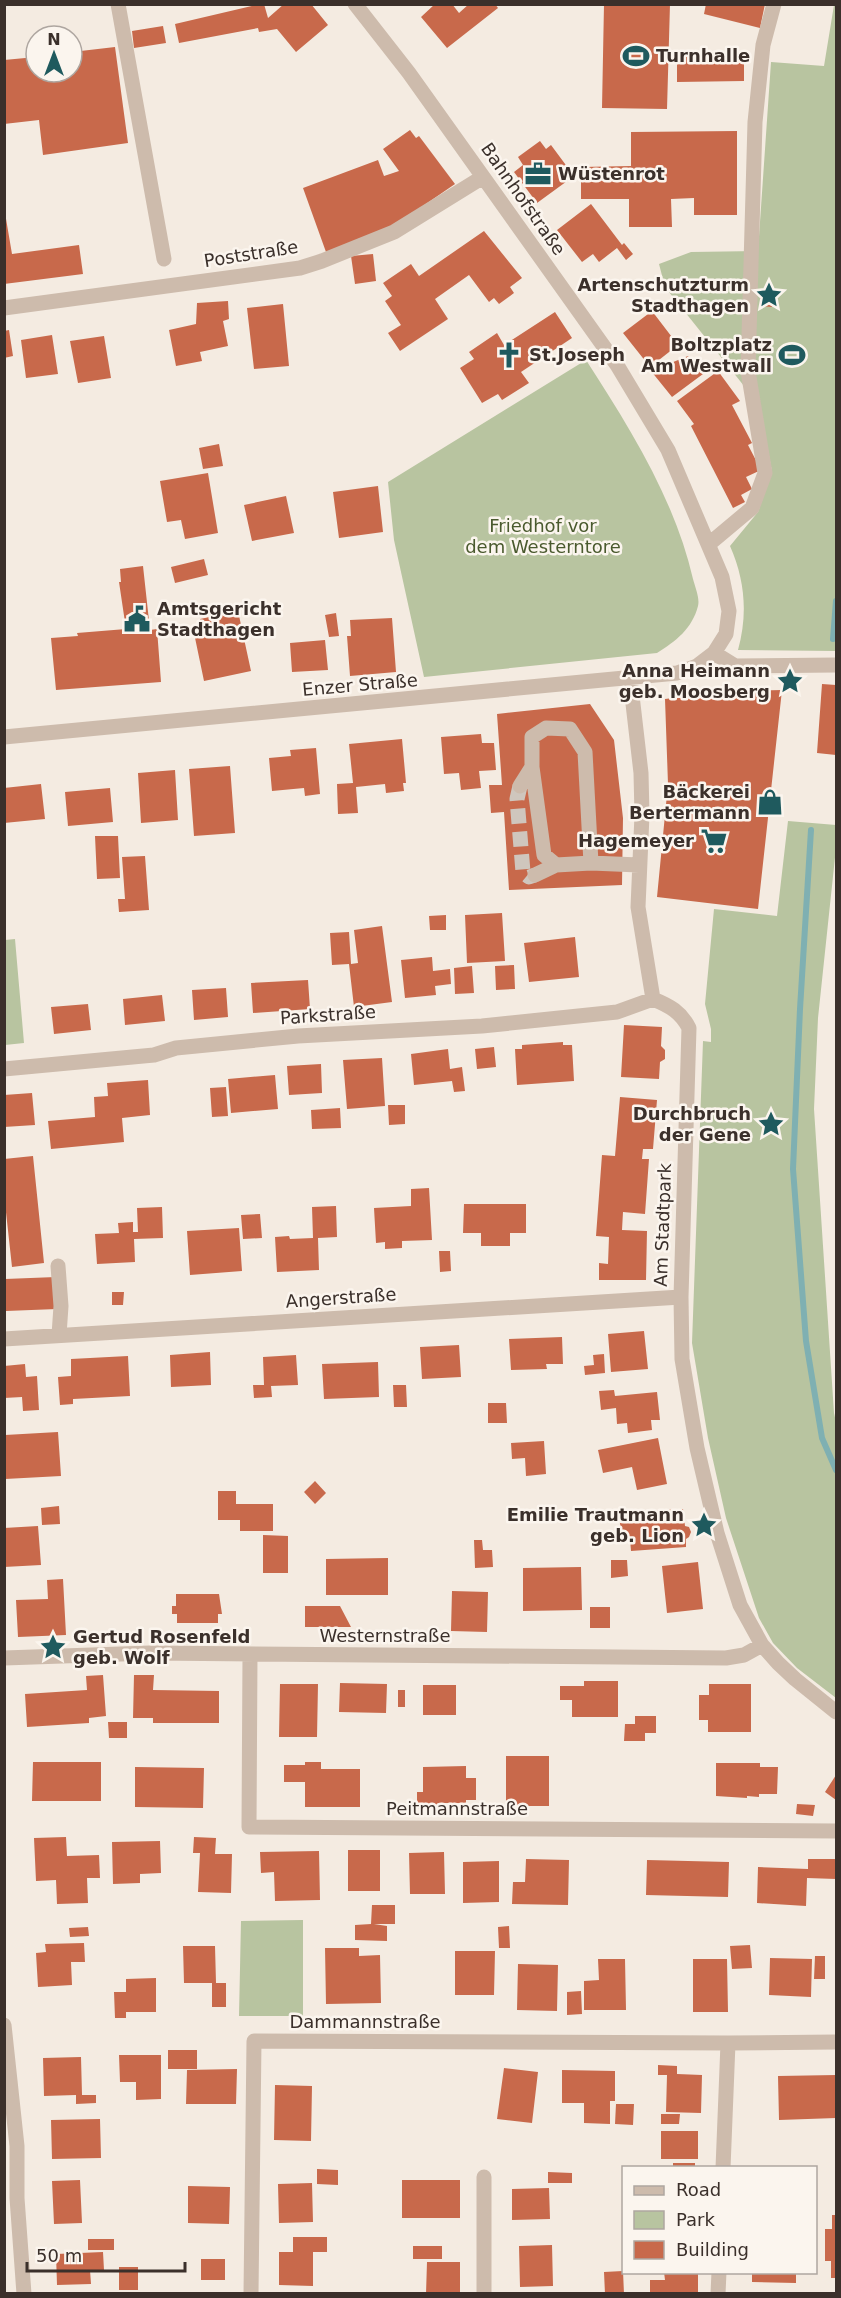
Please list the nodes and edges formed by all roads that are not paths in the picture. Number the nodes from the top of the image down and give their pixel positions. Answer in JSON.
{"nodes":[{"id":1,"x":118,"y":4,"type":"edge"},
{"id":2,"x":355,"y":4,"type":"edge"},
{"id":3,"x":774,"y":4,"type":"edge"},
{"id":4,"x":483,"y":177,"type":"junction"},
{"id":5,"x":164,"y":259,"type":"dead end"},
{"id":6,"x":4,"y":308,"type":"edge"},
{"id":7,"x":709,"y":544,"type":"junction"},
{"id":8,"x":714,"y":653,"type":"junction"},
{"id":9,"x":837,"y":665,"type":"edge"},
{"id":10,"x":630,"y":678,"type":"junction"},
{"id":11,"x":4,"y":737,"type":"edge"},
{"id":12,"x":532,"y":767,"type":"junction"},
{"id":13,"x":520,"y":786,"type":"tunnel mouth"},
{"id":14,"x":591,"y":863,"type":"junction"},
{"id":15,"x":556,"y":865,"type":"junction"},
{"id":16,"x":639,"y":865,"type":"junction"},
{"id":17,"x":535,"y":875,"type":"dead end"},
{"id":18,"x":653,"y":999,"type":"junction"},
{"id":19,"x":4,"y":1069,"type":"edge"},
{"id":20,"x":58,"y":1266,"type":"dead end"},
{"id":21,"x":681,"y":1297,"type":"junction"},
{"id":22,"x":60,"y":1335,"type":"junction"},
{"id":23,"x":4,"y":1339,"type":"edge"},
{"id":24,"x":762,"y":1645,"type":"junction"},
{"id":25,"x":250,"y":1655,"type":"junction"},
{"id":26,"x":4,"y":1658,"type":"edge"},
{"id":27,"x":837,"y":1712,"type":"edge"},
{"id":28,"x":837,"y":1831,"type":"edge"},
{"id":29,"x":4,"y":2025,"type":"edge"},
{"id":30,"x":837,"y":2042,"type":"edge"},
{"id":31,"x":728,"y":2043,"type":"junction"},
{"id":32,"x":723,"y":2166,"type":"edge"},
{"id":33,"x":484,"y":2177,"type":"dead end"},
{"id":34,"x":11,"y":2199,"type":"edge"},
{"id":35,"x":719,"y":2274,"type":"edge"},
{"id":36,"x":24,"y":2294,"type":"edge"},
{"id":37,"x":250,"y":2294,"type":"edge"},
{"id":38,"x":484,"y":2294,"type":"edge"},
{"id":39,"x":718,"y":2294,"type":"edge"}],
"edges":[{"from":1,"to":5,"type":"street"},
{"from":2,"to":4,"type":"street","name":"Bahnhofstraße"},
{"from":3,"to":7,"type":"street"},
{"from":4,"to":6,"type":"street","name":"Poststraße"},
{"from":4,"to":7,"type":"street","name":"Bahnhofstraße"},
{"from":7,"to":8,"type":"street","name":"Bahnhofstraße"},
{"from":8,"to":9,"type":"street"},
{"from":8,"to":10,"type":"street","name":"Enzer Straße"},
{"from":10,"to":11,"type":"street","name":"Enzer Straße"},
{"from":10,"to":16,"type":"street"},
{"from":12,"to":13,"type":"street"},
{"from":12,"to":14,"type":"street"},
{"from":12,"to":15,"type":"street"},
{"from":14,"to":15,"type":"street"},
{"from":14,"to":16,"type":"street"},
{"from":15,"to":17,"type":"street"},
{"from":16,"to":18,"type":"street"},
{"from":18,"to":19,"type":"street","name":"Parkstraße"},
{"from":18,"to":21,"type":"street","name":"Am Stadtpark"},
{"from":20,"to":22,"type":"street"},
{"from":21,"to":22,"type":"street","name":"Angerstraße"},
{"from":21,"to":24,"type":"street","name":"Am Stadtpark"},
{"from":22,"to":23,"type":"street","name":"Angerstraße"},
{"from":24,"to":25,"type":"street","name":"Westernstraße"},
{"from":24,"to":27,"type":"street","name":"Am Stadtpark"},
{"from":25,"to":26,"type":"street","name":"Westernstraße"},
{"from":25,"to":28,"type":"street","name":"Peitmannstraße"},
{"from":29,"to":34,"type":"street"},
{"from":30,"to":31,"type":"street","name":"Dammannstraße"},
{"from":31,"to":32,"type":"street"},
{"from":31,"to":37,"type":"street","name":"Dammannstraße"},
{"from":33,"to":38,"type":"street"},
{"from":34,"to":36,"type":"street"},
{"from":35,"to":39,"type":"street"}]}
